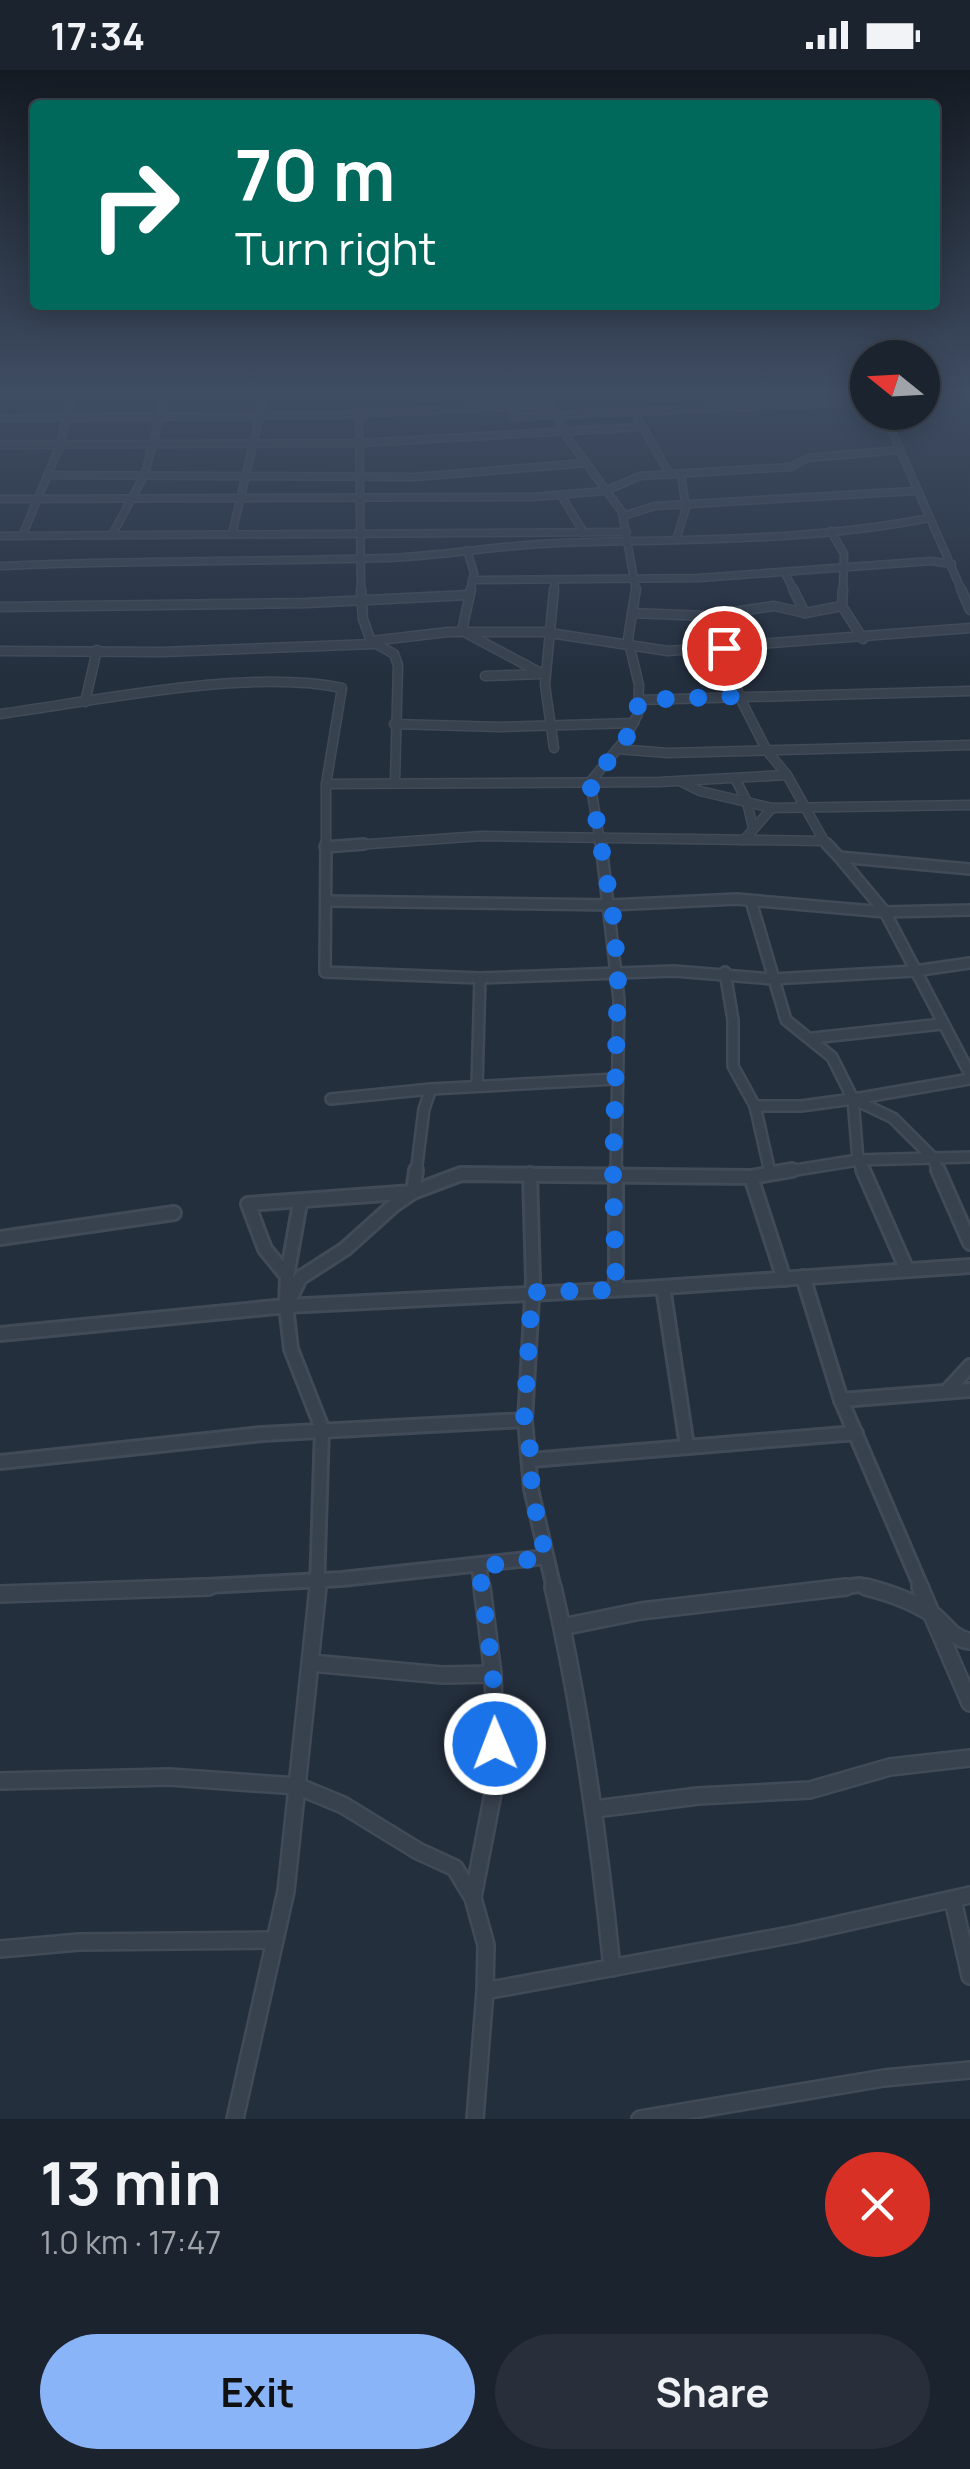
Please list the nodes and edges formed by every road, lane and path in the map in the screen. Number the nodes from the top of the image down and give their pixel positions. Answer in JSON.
{"nodes":[{"id":1,"x":44,"y":486,"type":"edge"},
{"id":2,"x":137,"y":486,"type":"edge"},
{"id":3,"x":244,"y":486,"type":"edge"},
{"id":4,"x":360,"y":486,"type":"edge"},
{"id":5,"x":602,"y":486,"type":"edge"},
{"id":6,"x":617,"y":486,"type":"edge"},
{"id":7,"x":684,"y":486,"type":"edge"},
{"id":8,"x":913,"y":486,"type":"edge"},
{"id":9,"x":915,"y":490,"type":"junction"},
{"id":10,"x":606,"y":491,"type":"junction"},
{"id":11,"x":561,"y":495,"type":"junction"},
{"id":12,"x":0,"y":499,"type":"edge"},
{"id":13,"x":39,"y":499,"type":"junction"},
{"id":14,"x":128,"y":499,"type":"junction"},
{"id":15,"x":242,"y":500,"type":"junction"},
{"id":16,"x":358,"y":500,"type":"junction"},
{"id":17,"x":689,"y":505,"type":"junction"},
{"id":18,"x":623,"y":516,"type":"junction"},
{"id":19,"x":929,"y":518,"type":"junction"},
{"id":20,"x":830,"y":530,"type":"junction"},
{"id":21,"x":584,"y":533,"type":"junction"},
{"id":22,"x":23,"y":534,"type":"junction"},
{"id":23,"x":232,"y":534,"type":"junction"},
{"id":24,"x":112,"y":535,"type":"junction"},
{"id":25,"x":0,"y":536,"type":"edge"},
{"id":26,"x":358,"y":536,"type":"junction"},
{"id":27,"x":627,"y":537,"type":"junction"},
{"id":28,"x":676,"y":540,"type":"junction"},
{"id":29,"x":467,"y":550,"type":"junction"},
{"id":30,"x":362,"y":558,"type":"junction"},
{"id":31,"x":952,"y":564,"type":"junction"},
{"id":32,"x":0,"y":566,"type":"edge"},
{"id":33,"x":846,"y":568,"type":"junction"},
{"id":34,"x":785,"y":573,"type":"junction"},
{"id":35,"x":635,"y":579,"type":"junction"},
{"id":36,"x":472,"y":580,"type":"junction"},
{"id":37,"x":555,"y":580,"type":"junction"},
{"id":38,"x":468,"y":595,"type":"junction"},
{"id":39,"x":362,"y":599,"type":"junction"},
{"id":40,"x":842,"y":606,"type":"junction"},
{"id":41,"x":0,"y":607,"type":"edge"},
{"id":42,"x":970,"y":610,"type":"edge"},
{"id":43,"x":632,"y":613,"type":"junction"},
{"id":44,"x":805,"y":613,"type":"junction"},
{"id":45,"x":718,"y":614,"type":"junction"},
{"id":46,"x":970,"y":628,"type":"edge"},
{"id":47,"x":462,"y":632,"type":"junction"},
{"id":48,"x":549,"y":632,"type":"junction"},
{"id":49,"x":862,"y":639,"type":"junction"},
{"id":50,"x":373,"y":642,"type":"junction"},
{"id":51,"x":630,"y":644,"type":"junction"},
{"id":52,"x":724,"y":648,"type":"junction"},
{"id":53,"x":97,"y":650,"type":"junction"},
{"id":54,"x":0,"y":651,"type":"edge"},
{"id":55,"x":543,"y":674,"type":"junction"},
{"id":56,"x":485,"y":676,"type":"dead end"},
{"id":57,"x":970,"y":691,"type":"edge"},
{"id":58,"x":739,"y":696,"type":"junction"},
{"id":59,"x":640,"y":700,"type":"junction"},
{"id":60,"x":86,"y":702,"type":"junction"},
{"id":61,"x":1,"y":715,"type":"edge"},
{"id":62,"x":634,"y":723,"type":"junction"},
{"id":63,"x":394,"y":724,"type":"junction"},
{"id":64,"x":546,"y":724,"type":"junction"},
{"id":65,"x":970,"y":745,"type":"edge"},
{"id":66,"x":554,"y":748,"type":"dead end"},
{"id":67,"x":616,"y":750,"type":"junction"},
{"id":68,"x":767,"y":751,"type":"junction"},
{"id":69,"x":787,"y":775,"type":"junction"},
{"id":70,"x":736,"y":780,"type":"junction"},
{"id":71,"x":680,"y":781,"type":"junction"},
{"id":72,"x":395,"y":782,"type":"junction"},
{"id":73,"x":590,"y":782,"type":"junction"},
{"id":74,"x":326,"y":784,"type":"junction"},
{"id":75,"x":747,"y":802,"type":"junction"},
{"id":76,"x":806,"y":806,"type":"junction"},
{"id":77,"x":970,"y":806,"type":"edge"},
{"id":78,"x":772,"y":808,"type":"junction"},
{"id":79,"x":752,"y":828,"type":"junction"},
{"id":80,"x":598,"y":835,"type":"junction"},
{"id":81,"x":744,"y":840,"type":"junction"},
{"id":82,"x":824,"y":841,"type":"junction"},
{"id":83,"x":325,"y":847,"type":"junction"},
{"id":84,"x":839,"y":857,"type":"junction"},
{"id":85,"x":970,"y":869,"type":"edge"},
{"id":86,"x":326,"y":901,"type":"junction"},
{"id":87,"x":751,"y":901,"type":"junction"},
{"id":88,"x":611,"y":905,"type":"junction"},
{"id":89,"x":970,"y":910,"type":"edge"},
{"id":90,"x":884,"y":912,"type":"junction"},
{"id":91,"x":970,"y":963,"type":"edge"},
{"id":92,"x":725,"y":972,"type":"junction"},
{"id":93,"x":914,"y":972,"type":"junction"},
{"id":94,"x":618,"y":976,"type":"junction"},
{"id":95,"x":480,"y":978,"type":"junction"},
{"id":96,"x":772,"y":979,"type":"junction"},
{"id":97,"x":942,"y":1024,"type":"junction"},
{"id":98,"x":814,"y":1038,"type":"junction"},
{"id":99,"x":970,"y":1076,"type":"edge"},
{"id":100,"x":616,"y":1078,"type":"junction"},
{"id":101,"x":478,"y":1085,"type":"junction"},
{"id":102,"x":431,"y":1089,"type":"junction"},
{"id":103,"x":330,"y":1099,"type":"dead end"},
{"id":104,"x":852,"y":1099,"type":"junction"},
{"id":105,"x":755,"y":1106,"type":"junction"},
{"id":106,"x":970,"y":1157,"type":"edge"},
{"id":107,"x":932,"y":1158,"type":"junction"},
{"id":108,"x":858,"y":1160,"type":"junction"},
{"id":109,"x":770,"y":1172,"type":"junction"},
{"id":110,"x":530,"y":1174,"type":"junction"},
{"id":111,"x":613,"y":1176,"type":"junction"},
{"id":112,"x":751,"y":1177,"type":"junction"},
{"id":113,"x":413,"y":1192,"type":"junction"},
{"id":114,"x":300,"y":1203,"type":"junction"},
{"id":115,"x":174,"y":1214,"type":"dead end"},
{"id":116,"x":0,"y":1238,"type":"edge"},
{"id":117,"x":970,"y":1243,"type":"edge"},
{"id":118,"x":970,"y":1266,"type":"edge"},
{"id":119,"x":907,"y":1270,"type":"junction"},
{"id":120,"x":287,"y":1276,"type":"junction"},
{"id":121,"x":803,"y":1278,"type":"junction"},
{"id":122,"x":784,"y":1279,"type":"junction"},
{"id":123,"x":663,"y":1287,"type":"junction"},
{"id":124,"x":616,"y":1290,"type":"junction"},
{"id":125,"x":532,"y":1292,"type":"junction"},
{"id":126,"x":286,"y":1306,"type":"junction"},
{"id":127,"x":0,"y":1334,"type":"edge"},
{"id":128,"x":970,"y":1366,"type":"edge"},
{"id":129,"x":970,"y":1390,"type":"edge"},
{"id":130,"x":947,"y":1391,"type":"junction"},
{"id":131,"x":842,"y":1400,"type":"junction"},
{"id":132,"x":524,"y":1420,"type":"junction"},
{"id":133,"x":322,"y":1428,"type":"junction"},
{"id":134,"x":856,"y":1433,"type":"junction"},
{"id":135,"x":687,"y":1446,"type":"junction"},
{"id":136,"x":532,"y":1460,"type":"junction"},
{"id":137,"x":0,"y":1462,"type":"edge"},
{"id":138,"x":546,"y":1557,"type":"junction"},
{"id":139,"x":479,"y":1567,"type":"junction"},
{"id":140,"x":318,"y":1583,"type":"junction"},
{"id":141,"x":0,"y":1594,"type":"edge"},
{"id":142,"x":935,"y":1616,"type":"junction"},
{"id":143,"x":562,"y":1627,"type":"junction"},
{"id":144,"x":970,"y":1641,"type":"edge"},
{"id":145,"x":311,"y":1663,"type":"junction"},
{"id":146,"x":493,"y":1674,"type":"junction"},
{"id":147,"x":970,"y":1704,"type":"edge"},
{"id":148,"x":970,"y":1758,"type":"edge"},
{"id":149,"x":0,"y":1781,"type":"edge"},
{"id":150,"x":298,"y":1786,"type":"junction"},
{"id":151,"x":594,"y":1808,"type":"junction"},
{"id":152,"x":473,"y":1898,"type":"junction"},
{"id":153,"x":961,"y":1898,"type":"edge"},
{"id":154,"x":275,"y":1940,"type":"junction"},
{"id":155,"x":0,"y":1948,"type":"edge"},
{"id":156,"x":612,"y":1968,"type":"junction"},
{"id":157,"x":970,"y":1976,"type":"edge"},
{"id":158,"x":485,"y":1991,"type":"junction"},
{"id":159,"x":970,"y":2070,"type":"edge"},
{"id":160,"x":235,"y":2119,"type":"edge"},
{"id":161,"x":475,"y":2119,"type":"edge"},
{"id":162,"x":640,"y":2119,"type":"edge"}],
"edges":[{"from":1,"to":13,"type":"street"},
{"from":2,"to":14,"type":"street"},
{"from":3,"to":15,"type":"street"},
{"from":4,"to":16,"type":"street"},
{"from":5,"to":10,"type":"street"},
{"from":6,"to":10,"type":"street"},
{"from":7,"to":17,"type":"street"},
{"from":8,"to":9,"type":"street"},
{"from":9,"to":17,"type":"street"},
{"from":9,"to":19,"type":"street"},
{"from":10,"to":11,"type":"street"},
{"from":10,"to":18,"type":"street"},
{"from":11,"to":16,"type":"street"},
{"from":11,"to":21,"type":"street"},
{"from":12,"to":13,"type":"street"},
{"from":13,"to":14,"type":"street"},
{"from":13,"to":22,"type":"street"},
{"from":14,"to":15,"type":"street"},
{"from":14,"to":24,"type":"street"},
{"from":15,"to":16,"type":"street"},
{"from":15,"to":23,"type":"street"},
{"from":16,"to":26,"type":"street"},
{"from":17,"to":18,"type":"street"},
{"from":17,"to":28,"type":"street"},
{"from":18,"to":27,"type":"street"},
{"from":19,"to":20,"type":"street"},
{"from":19,"to":31,"type":"street"},
{"from":20,"to":28,"type":"street"},
{"from":20,"to":33,"type":"street"},
{"from":21,"to":26,"type":"street"},
{"from":21,"to":27,"type":"street"},
{"from":22,"to":24,"type":"street"},
{"from":22,"to":25,"type":"street"},
{"from":23,"to":24,"type":"street"},
{"from":23,"to":26,"type":"street"},
{"from":26,"to":30,"type":"street"},
{"from":27,"to":28,"type":"street"},
{"from":27,"to":29,"type":"street"},
{"from":27,"to":35,"type":"street"},
{"from":29,"to":30,"type":"street"},
{"from":29,"to":36,"type":"street"},
{"from":30,"to":32,"type":"street"},
{"from":30,"to":39,"type":"street"},
{"from":31,"to":33,"type":"street"},
{"from":31,"to":42,"type":"street"},
{"from":33,"to":34,"type":"street"},
{"from":33,"to":40,"type":"street"},
{"from":34,"to":35,"type":"street"},
{"from":34,"to":44,"type":"street"},
{"from":35,"to":37,"type":"street"},
{"from":35,"to":43,"type":"street"},
{"from":36,"to":37,"type":"street"},
{"from":36,"to":38,"type":"street"},
{"from":37,"to":48,"type":"street"},
{"from":38,"to":39,"type":"street"},
{"from":38,"to":47,"type":"street"},
{"from":39,"to":41,"type":"street"},
{"from":39,"to":50,"type":"street"},
{"from":40,"to":44,"type":"street"},
{"from":40,"to":49,"type":"street"},
{"from":43,"to":45,"type":"street"},
{"from":43,"to":51,"type":"street"},
{"from":44,"to":45,"type":"street"},
{"from":45,"to":52,"type":"street"},
{"from":46,"to":49,"type":"street"},
{"from":47,"to":48,"type":"street"},
{"from":47,"to":50,"type":"street"},
{"from":47,"to":55,"type":"street"},
{"from":48,"to":51,"type":"street"},
{"from":48,"to":55,"type":"street"},
{"from":49,"to":52,"type":"street"},
{"from":50,"to":53,"type":"street"},
{"from":50,"to":63,"type":"street"},
{"from":51,"to":52,"type":"street"},
{"from":51,"to":59,"type":"street"},
{"from":52,"to":58,"type":"street"},
{"from":53,"to":54,"type":"street"},
{"from":53,"to":60,"type":"street"},
{"from":55,"to":56,"type":"street"},
{"from":55,"to":64,"type":"street"},
{"from":57,"to":58,"type":"street"},
{"from":58,"to":59,"type":"street"},
{"from":58,"to":68,"type":"street"},
{"from":59,"to":62,"type":"street"},
{"from":60,"to":61,"type":"street"},
{"from":60,"to":74,"type":"street"},
{"from":62,"to":64,"type":"street"},
{"from":62,"to":67,"type":"street"},
{"from":63,"to":64,"type":"street"},
{"from":63,"to":72,"type":"street"},
{"from":64,"to":66,"type":"street"},
{"from":65,"to":68,"type":"street"},
{"from":67,"to":68,"type":"street"},
{"from":67,"to":73,"type":"street"},
{"from":68,"to":69,"type":"street"},
{"from":69,"to":70,"type":"street"},
{"from":69,"to":76,"type":"street"},
{"from":70,"to":71,"type":"street"},
{"from":70,"to":75,"type":"street"},
{"from":71,"to":73,"type":"street"},
{"from":71,"to":75,"type":"street"},
{"from":72,"to":73,"type":"street"},
{"from":72,"to":74,"type":"street"},
{"from":73,"to":80,"type":"street"},
{"from":74,"to":83,"type":"street"},
{"from":75,"to":78,"type":"street"},
{"from":75,"to":79,"type":"street"},
{"from":76,"to":77,"type":"street"},
{"from":76,"to":78,"type":"street"},
{"from":76,"to":82,"type":"street"},
{"from":78,"to":79,"type":"street"},
{"from":79,"to":81,"type":"street"},
{"from":80,"to":81,"type":"street"},
{"from":80,"to":83,"type":"street"},
{"from":80,"to":88,"type":"street"},
{"from":81,"to":82,"type":"street"},
{"from":82,"to":84,"type":"street"},
{"from":83,"to":86,"type":"street"},
{"from":84,"to":85,"type":"street"},
{"from":84,"to":90,"type":"street"},
{"from":86,"to":88,"type":"street"},
{"from":86,"to":95,"type":"street"},
{"from":87,"to":88,"type":"street"},
{"from":87,"to":90,"type":"street"},
{"from":87,"to":96,"type":"street"},
{"from":88,"to":94,"type":"street"},
{"from":89,"to":90,"type":"street"},
{"from":90,"to":93,"type":"street"},
{"from":91,"to":93,"type":"street"},
{"from":92,"to":94,"type":"street"},
{"from":92,"to":96,"type":"street"},
{"from":92,"to":105,"type":"street"},
{"from":93,"to":96,"type":"street"},
{"from":93,"to":97,"type":"street"},
{"from":94,"to":95,"type":"street"},
{"from":94,"to":100,"type":"street"},
{"from":95,"to":101,"type":"street"},
{"from":96,"to":98,"type":"street"},
{"from":97,"to":98,"type":"street"},
{"from":97,"to":99,"type":"street"},
{"from":98,"to":104,"type":"street"},
{"from":99,"to":104,"type":"street"},
{"from":100,"to":101,"type":"street"},
{"from":100,"to":111,"type":"street"},
{"from":101,"to":102,"type":"street"},
{"from":102,"to":103,"type":"street"},
{"from":102,"to":113,"type":"street"},
{"from":104,"to":105,"type":"street"},
{"from":104,"to":107,"type":"street"},
{"from":104,"to":108,"type":"street"},
{"from":105,"to":109,"type":"street"},
{"from":106,"to":107,"type":"street"},
{"from":107,"to":108,"type":"street"},
{"from":107,"to":117,"type":"street"},
{"from":108,"to":109,"type":"street"},
{"from":108,"to":119,"type":"street"},
{"from":109,"to":112,"type":"street"},
{"from":110,"to":111,"type":"street"},
{"from":110,"to":113,"type":"street"},
{"from":110,"to":125,"type":"street"},
{"from":111,"to":112,"type":"street"},
{"from":111,"to":124,"type":"street"},
{"from":112,"to":122,"type":"street"},
{"from":113,"to":114,"type":"street"},
{"from":113,"to":126,"type":"street"},
{"from":114,"to":120,"type":"street"},
{"from":114,"to":120,"type":"street"},
{"from":115,"to":116,"type":"street"},
{"from":118,"to":119,"type":"street"},
{"from":119,"to":121,"type":"street"},
{"from":120,"to":126,"type":"street"},
{"from":121,"to":122,"type":"street"},
{"from":121,"to":131,"type":"street"},
{"from":122,"to":123,"type":"street"},
{"from":123,"to":124,"type":"street"},
{"from":123,"to":135,"type":"street"},
{"from":124,"to":125,"type":"street"},
{"from":125,"to":126,"type":"street"},
{"from":125,"to":132,"type":"street"},
{"from":126,"to":127,"type":"street"},
{"from":126,"to":133,"type":"street"},
{"from":128,"to":130,"type":"street"},
{"from":129,"to":130,"type":"street"},
{"from":130,"to":131,"type":"street"},
{"from":131,"to":134,"type":"street"},
{"from":132,"to":133,"type":"street"},
{"from":132,"to":136,"type":"street"},
{"from":133,"to":137,"type":"street"},
{"from":133,"to":140,"type":"street"},
{"from":134,"to":135,"type":"street"},
{"from":134,"to":142,"type":"street"},
{"from":135,"to":136,"type":"street"},
{"from":136,"to":138,"type":"street"},
{"from":138,"to":139,"type":"street"},
{"from":138,"to":143,"type":"street"},
{"from":139,"to":140,"type":"street"},
{"from":139,"to":146,"type":"street"},
{"from":140,"to":141,"type":"street"},
{"from":140,"to":145,"type":"street"},
{"from":142,"to":143,"type":"street"},
{"from":142,"to":144,"type":"street"},
{"from":142,"to":147,"type":"street"},
{"from":143,"to":151,"type":"street"},
{"from":145,"to":146,"type":"street"},
{"from":145,"to":150,"type":"street"},
{"from":146,"to":152,"type":"street"},
{"from":148,"to":151,"type":"street"},
{"from":149,"to":150,"type":"street"},
{"from":150,"to":152,"type":"street"},
{"from":150,"to":154,"type":"street"},
{"from":151,"to":156,"type":"street"},
{"from":152,"to":158,"type":"street"},
{"from":153,"to":156,"type":"street"},
{"from":153,"to":157,"type":"street"},
{"from":154,"to":155,"type":"street"},
{"from":154,"to":160,"type":"street"},
{"from":156,"to":158,"type":"street"},
{"from":158,"to":161,"type":"street"},
{"from":159,"to":162,"type":"street"}]}
